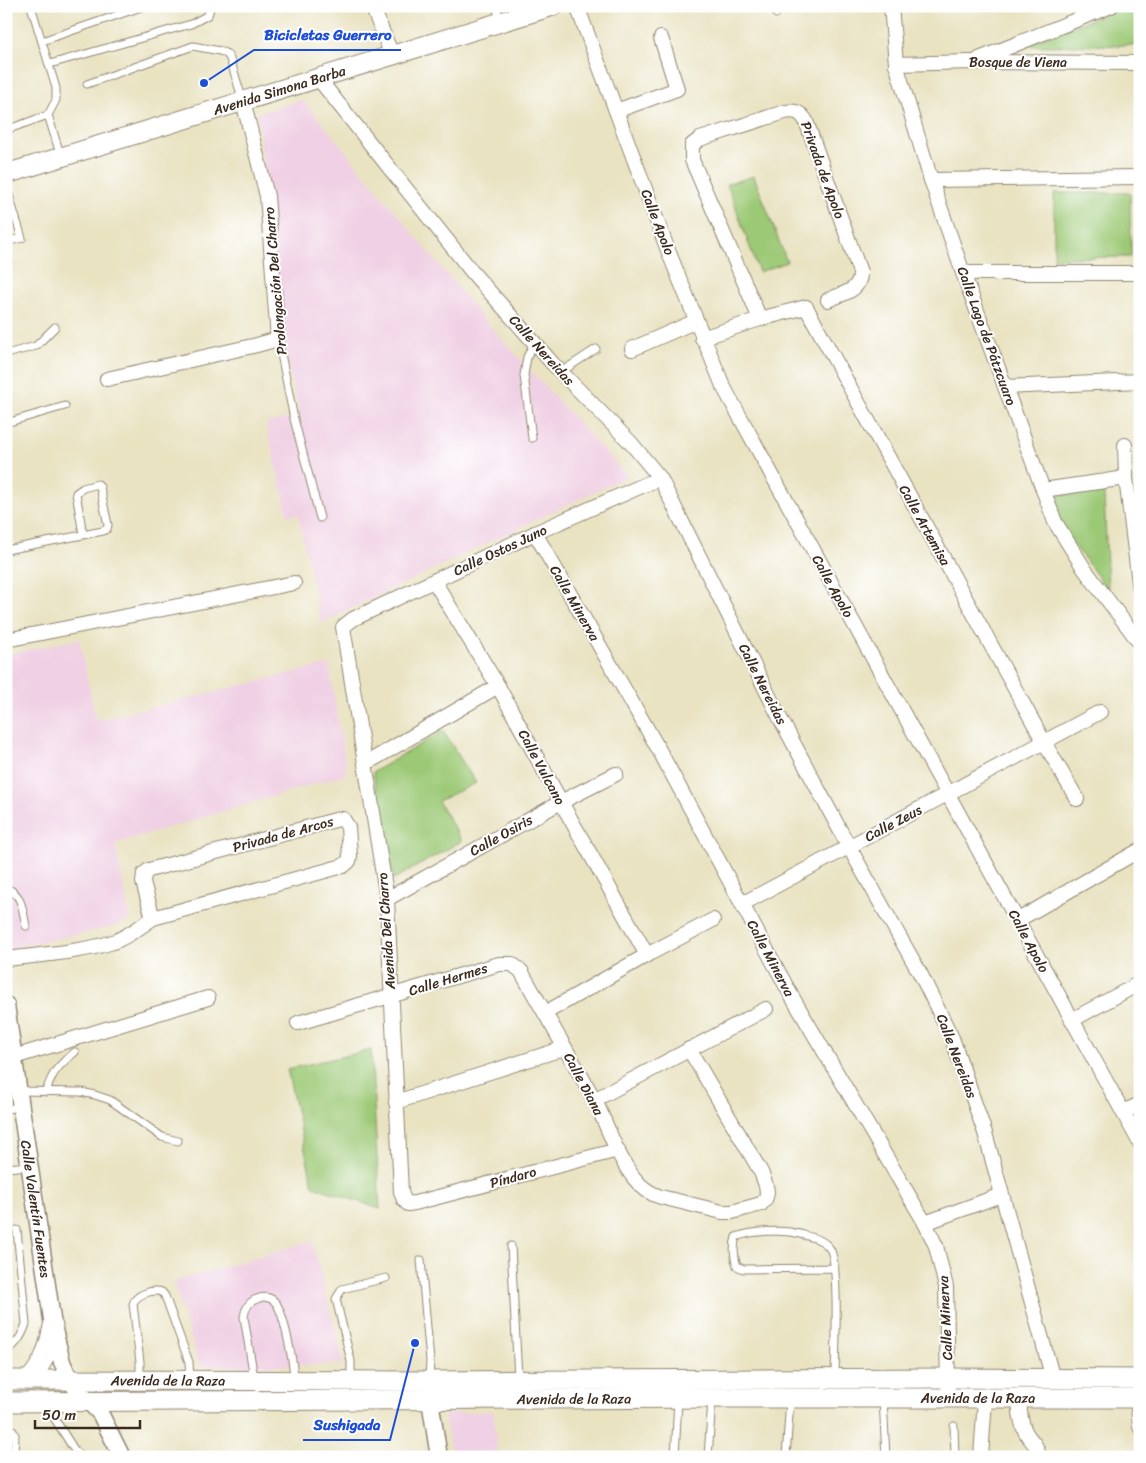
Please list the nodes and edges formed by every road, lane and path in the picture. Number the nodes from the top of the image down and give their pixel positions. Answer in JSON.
{"nodes":[{"id":1,"x":32,"y":6,"type":"edge"},
{"id":2,"x":144,"y":6,"type":"edge"},
{"id":3,"x":211,"y":6,"type":"edge"},
{"id":4,"x":372,"y":6,"type":"edge"},
{"id":5,"x":553,"y":6,"type":"edge"},
{"id":6,"x":577,"y":6,"type":"edge"},
{"id":7,"x":774,"y":6,"type":"edge"},
{"id":8,"x":891,"y":6,"type":"edge"},
{"id":9,"x":1110,"y":6,"type":"edge"},
{"id":10,"x":498,"y":14,"type":"edge"},
{"id":11,"x":776,"y":14,"type":"dead end"},
{"id":12,"x":661,"y":38,"type":"dead end"},
{"id":13,"x":42,"y":41,"type":"junction"},
{"id":14,"x":392,"y":55,"type":"junction"},
{"id":15,"x":971,"y":62,"type":"junction"},
{"id":16,"x":1140,"y":63,"type":"edge"},
{"id":17,"x":50,"y":64,"type":"junction"},
{"id":18,"x":896,"y":64,"type":"junction"},
{"id":19,"x":318,"y":78,"type":"junction"},
{"id":20,"x":87,"y":84,"type":"dead end"},
{"id":21,"x":243,"y":101,"type":"junction"},
{"id":22,"x":616,"y":111,"type":"junction"},
{"id":23,"x":48,"y":115,"type":"junction"},
{"id":24,"x":6,"y":130,"type":"edge"},
{"id":25,"x":61,"y":158,"type":"junction"},
{"id":26,"x":6,"y":174,"type":"edge"},
{"id":27,"x":1140,"y":176,"type":"edge"},
{"id":28,"x":931,"y":180,"type":"junction"},
{"id":29,"x":6,"y":186,"type":"edge"},
{"id":30,"x":6,"y":242,"type":"edge"},
{"id":31,"x":963,"y":273,"type":"junction"},
{"id":32,"x":1140,"y":273,"type":"edge"},
{"id":33,"x":828,"y":300,"type":"dead end"},
{"id":34,"x":760,"y":319,"type":"junction"},
{"id":35,"x":696,"y":321,"type":"junction"},
{"id":36,"x":55,"y":327,"type":"dead end"},
{"id":37,"x":702,"y":338,"type":"junction"},
{"id":38,"x":278,"y":339,"type":"junction"},
{"id":39,"x":534,"y":342,"type":"junction"},
{"id":40,"x":596,"y":349,"type":"dead end"},
{"id":41,"x":632,"y":350,"type":"dead end"},
{"id":42,"x":6,"y":354,"type":"edge"},
{"id":43,"x":561,"y":372,"type":"junction"},
{"id":44,"x":107,"y":379,"type":"dead end"},
{"id":45,"x":1140,"y":381,"type":"edge"},
{"id":46,"x":1006,"y":388,"type":"junction"},
{"id":47,"x":65,"y":406,"type":"dead end"},
{"id":48,"x":6,"y":423,"type":"edge"},
{"id":49,"x":532,"y":438,"type":"dead end"},
{"id":50,"x":1125,"y":445,"type":"dead end"},
{"id":51,"x":660,"y":478,"type":"junction"},
{"id":52,"x":1126,"y":478,"type":"junction"},
{"id":53,"x":1043,"y":490,"type":"junction"},
{"id":54,"x":320,"y":518,"type":"dead end"},
{"id":55,"x":535,"y":533,"type":"junction"},
{"id":56,"x":83,"y":534,"type":"junction"},
{"id":57,"x":6,"y":550,"type":"edge"},
{"id":58,"x":434,"y":581,"type":"junction"},
{"id":59,"x":294,"y":583,"type":"dead end"},
{"id":60,"x":1140,"y":592,"type":"edge"},
{"id":61,"x":343,"y":627,"type":"joint"},
{"id":62,"x":1138,"y":637,"type":"edge"},
{"id":63,"x":6,"y":640,"type":"edge"},
{"id":64,"x":498,"y":686,"type":"junction"},
{"id":65,"x":1100,"y":712,"type":"dead end"},
{"id":66,"x":1044,"y":742,"type":"junction"},
{"id":67,"x":365,"y":764,"type":"junction"},
{"id":68,"x":616,"y":774,"type":"dead end"},
{"id":69,"x":948,"y":794,"type":"junction"},
{"id":70,"x":1077,"y":799,"type":"dead end"},
{"id":71,"x":561,"y":802,"type":"junction"},
{"id":72,"x":849,"y":847,"type":"junction"},
{"id":73,"x":1140,"y":850,"type":"edge"},
{"id":74,"x":6,"y":889,"type":"edge"},
{"id":75,"x":387,"y":899,"type":"junction"},
{"id":76,"x":742,"y":904,"type":"junction"},
{"id":77,"x":153,"y":918,"type":"junction"},
{"id":78,"x":714,"y":920,"type":"dead end"},
{"id":79,"x":1018,"y":920,"type":"junction"},
{"id":80,"x":26,"y":926,"type":"dead end"},
{"id":81,"x":646,"y":955,"type":"junction"},
{"id":82,"x":6,"y":959,"type":"edge"},
{"id":83,"x":512,"y":964,"type":"joint"},
{"id":84,"x":1140,"y":982,"type":"edge"},
{"id":85,"x":391,"y":996,"type":"junction"},
{"id":86,"x":208,"y":998,"type":"dead end"},
{"id":87,"x":6,"y":1005,"type":"edge"},
{"id":88,"x":766,"y":1008,"type":"dead end"},
{"id":89,"x":545,"y":1013,"type":"junction"},
{"id":90,"x":1072,"y":1020,"type":"junction"},
{"id":91,"x":298,"y":1023,"type":"dead end"},
{"id":92,"x":565,"y":1048,"type":"junction"},
{"id":93,"x":689,"y":1049,"type":"junction"},
{"id":94,"x":75,"y":1052,"type":"dead end"},
{"id":95,"x":12,"y":1063,"type":"edge"},
{"id":96,"x":46,"y":1092,"type":"junction"},
{"id":97,"x":594,"y":1100,"type":"junction"},
{"id":98,"x":16,"y":1102,"type":"edge"},
{"id":99,"x":396,"y":1102,"type":"junction"},
{"id":100,"x":1140,"y":1104,"type":"edge"},
{"id":101,"x":1123,"y":1112,"type":"junction"},
{"id":102,"x":178,"y":1141,"type":"dead end"},
{"id":103,"x":1140,"y":1143,"type":"edge"},
{"id":104,"x":618,"y":1150,"type":"junction"},
{"id":105,"x":30,"y":1166,"type":"junction"},
{"id":106,"x":6,"y":1168,"type":"edge"},
{"id":107,"x":1001,"y":1195,"type":"junction"},
{"id":108,"x":408,"y":1204,"type":"joint"},
{"id":109,"x":925,"y":1223,"type":"junction"},
{"id":110,"x":17,"y":1230,"type":"dead end"},
{"id":111,"x":511,"y":1246,"type":"dead end"},
{"id":112,"x":421,"y":1260,"type":"dead end"},
{"id":113,"x":835,"y":1268,"type":"junction"},
{"id":114,"x":386,"y":1278,"type":"dead end"},
{"id":115,"x":52,"y":1326,"type":"junction"},
{"id":116,"x":6,"y":1350,"type":"edge"},
{"id":117,"x":948,"y":1378,"type":"junction"},
{"id":118,"x":834,"y":1379,"type":"junction"},
{"id":119,"x":1053,"y":1379,"type":"junction"},
{"id":120,"x":1140,"y":1379,"type":"edge"},
{"id":121,"x":6,"y":1380,"type":"edge"},
{"id":122,"x":30,"y":1380,"type":"junction"},
{"id":123,"x":70,"y":1380,"type":"junction"},
{"id":124,"x":140,"y":1380,"type":"junction"},
{"id":125,"x":190,"y":1380,"type":"junction"},
{"id":126,"x":350,"y":1380,"type":"junction"},
{"id":127,"x":254,"y":1381,"type":"junction"},
{"id":128,"x":294,"y":1381,"type":"junction"},
{"id":129,"x":518,"y":1381,"type":"junction"},
{"id":130,"x":429,"y":1391,"type":"junction"},
{"id":131,"x":678,"y":1398,"type":"junction"},
{"id":132,"x":712,"y":1398,"type":"junction"},
{"id":133,"x":790,"y":1398,"type":"junction"},
{"id":134,"x":948,"y":1398,"type":"junction"},
{"id":135,"x":1019,"y":1398,"type":"junction"},
{"id":136,"x":1138,"y":1398,"type":"edge"},
{"id":137,"x":883,"y":1399,"type":"junction"},
{"id":138,"x":985,"y":1399,"type":"junction"},
{"id":139,"x":6,"y":1402,"type":"edge"},
{"id":140,"x":51,"y":1402,"type":"junction"},
{"id":141,"x":90,"y":1402,"type":"junction"},
{"id":142,"x":954,"y":1426,"type":"dead end"},
{"id":143,"x":6,"y":1427,"type":"edge"},
{"id":144,"x":1140,"y":1427,"type":"edge"},
{"id":145,"x":14,"y":1457,"type":"edge"},
{"id":146,"x":81,"y":1457,"type":"edge"},
{"id":147,"x":122,"y":1457,"type":"edge"},
{"id":148,"x":439,"y":1457,"type":"edge"},
{"id":149,"x":675,"y":1457,"type":"edge"},
{"id":150,"x":708,"y":1457,"type":"edge"},
{"id":151,"x":786,"y":1457,"type":"edge"},
{"id":152,"x":886,"y":1457,"type":"edge"},
{"id":153,"x":955,"y":1457,"type":"edge"},
{"id":154,"x":981,"y":1457,"type":"edge"},
{"id":155,"x":1039,"y":1457,"type":"edge"}],
"edges":[{"from":1,"to":13,"type":"lane"},
{"from":2,"to":13,"type":"lane"},
{"from":3,"to":17,"type":"lane"},
{"from":4,"to":14,"type":"street"},
{"from":5,"to":10,"type":"main road","name":"Avenida Simona Barba"},
{"from":6,"to":22,"type":"street","name":"Calle Apolo"},
{"from":7,"to":11,"type":"lane"},
{"from":8,"to":18,"type":"street","name":"Calle Lago de Pátzcuaro"},
{"from":9,"to":15,"type":"street"},
{"from":10,"to":14,"type":"main road","name":"Avenida Simona Barba"},
{"from":12,"to":22,"type":"street"},
{"from":13,"to":17,"type":"lane"},
{"from":14,"to":19,"type":"main road","name":"Avenida Simona Barba"},
{"from":15,"to":16,"type":"street","name":"Bosque de Viena"},
{"from":15,"to":18,"type":"street","name":"Bosque de Viena"},
{"from":17,"to":23,"type":"lane"},
{"from":18,"to":28,"type":"street","name":"Calle Lago de Pátzcuaro"},
{"from":19,"to":21,"type":"main road","name":"Avenida Simona Barba"},
{"from":19,"to":39,"type":"street","name":"Calle Nereidas"},
{"from":20,"to":21,"type":"lane"},
{"from":21,"to":25,"type":"main road","name":"Avenida Simona Barba"},
{"from":21,"to":38,"type":"street","name":"Prolongación Del Charro"},
{"from":22,"to":35,"type":"street","name":"Calle Apolo"},
{"from":23,"to":24,"type":"lane"},
{"from":23,"to":25,"type":"lane"},
{"from":25,"to":26,"type":"main road","name":"Avenida Simona Barba"},
{"from":27,"to":28,"type":"street"},
{"from":28,"to":31,"type":"street","name":"Calle Lago de Pátzcuaro"},
{"from":29,"to":30,"type":"lane"},
{"from":31,"to":32,"type":"street"},
{"from":31,"to":46,"type":"street","name":"Calle Lago de Pátzcuaro"},
{"from":33,"to":34,"type":"street","name":"Privada de Apolo"},
{"from":34,"to":37,"type":"street"},
{"from":34,"to":66,"type":"street","name":"Calle Artemisa"},
{"from":35,"to":37,"type":"street","name":"Calle Apolo"},
{"from":35,"to":41,"type":"street"},
{"from":36,"to":42,"type":"lane"},
{"from":37,"to":69,"type":"street","name":"Calle Apolo"},
{"from":38,"to":44,"type":"street"},
{"from":38,"to":54,"type":"lane","name":"Prolongación Del Charro"},
{"from":39,"to":43,"type":"street","name":"Calle Nereidas"},
{"from":39,"to":49,"type":"lane"},
{"from":40,"to":43,"type":"lane"},
{"from":43,"to":51,"type":"street","name":"Calle Nereidas"},
{"from":45,"to":46,"type":"street"},
{"from":46,"to":53,"type":"street","name":"Calle Lago de Pátzcuaro"},
{"from":47,"to":48,"type":"lane"},
{"from":50,"to":52,"type":"street"},
{"from":51,"to":55,"type":"street","name":"Calle Ostos Juno"},
{"from":51,"to":72,"type":"street","name":"Calle Nereidas"},
{"from":52,"to":53,"type":"street"},
{"from":52,"to":60,"type":"street"},
{"from":53,"to":62,"type":"street","name":"Calle Lago de Pátzcuaro"},
{"from":55,"to":58,"type":"street","name":"Calle Ostos Juno"},
{"from":55,"to":76,"type":"street","name":"Calle Minerva"},
{"from":56,"to":56,"type":"lane"},
{"from":56,"to":57,"type":"lane"},
{"from":58,"to":61,"type":"street","name":"Calle Ostos Juno"},
{"from":58,"to":64,"type":"street","name":"Calle Vulcano"},
{"from":59,"to":63,"type":"street"},
{"from":61,"to":67,"type":"street","name":"Avenida Del Charro"},
{"from":64,"to":67,"type":"street"},
{"from":64,"to":71,"type":"street","name":"Calle Vulcano"},
{"from":65,"to":66,"type":"street","name":"Calle Zeus"},
{"from":66,"to":69,"type":"street","name":"Calle Zeus"},
{"from":66,"to":70,"type":"street","name":"Calle Artemisa"},
{"from":67,"to":75,"type":"street","name":"Avenida Del Charro"},
{"from":68,"to":71,"type":"street","name":"Calle Osiris"},
{"from":69,"to":72,"type":"street","name":"Calle Zeus"},
{"from":69,"to":79,"type":"street","name":"Calle Apolo"},
{"from":71,"to":75,"type":"street","name":"Calle Osiris"},
{"from":71,"to":81,"type":"street","name":"Calle Vulcano"},
{"from":72,"to":76,"type":"street","name":"Calle Zeus"},
{"from":72,"to":107,"type":"street","name":"Calle Nereidas"},
{"from":73,"to":79,"type":"street"},
{"from":74,"to":80,"type":"lane"},
{"from":75,"to":85,"type":"street","name":"Avenida Del Charro"},
{"from":76,"to":109,"type":"street","name":"Calle Minerva"},
{"from":77,"to":77,"type":"street","name":"Privada de Arcos"},
{"from":77,"to":82,"type":"street","name":"Privada de Arcos"},
{"from":78,"to":81,"type":"street"},
{"from":79,"to":90,"type":"street","name":"Calle Apolo"},
{"from":81,"to":89,"type":"street"},
{"from":83,"to":85,"type":"street","name":"Calle Hermes"},
{"from":83,"to":89,"type":"street","name":"Calle Diana"},
{"from":84,"to":90,"type":"street"},
{"from":85,"to":91,"type":"street","name":"Calle Hermes"},
{"from":85,"to":99,"type":"street","name":"Avenida Del Charro"},
{"from":86,"to":95,"type":"street"},
{"from":87,"to":95,"type":"street","name":"Calle Valentín Fuentes"},
{"from":88,"to":93,"type":"street"},
{"from":89,"to":92,"type":"street","name":"Calle Diana"},
{"from":90,"to":101,"type":"street","name":"Calle Apolo"},
{"from":92,"to":97,"type":"street","name":"Calle Diana"},
{"from":92,"to":99,"type":"street"},
{"from":93,"to":97,"type":"street"},
{"from":93,"to":104,"type":"street","name":"Calle Diana"},
{"from":94,"to":96,"type":"lane"},
{"from":95,"to":98,"type":"street","name":"Calle Valentín Fuentes"},
{"from":96,"to":98,"type":"lane"},
{"from":96,"to":102,"type":"lane"},
{"from":97,"to":104,"type":"street","name":"Calle Diana"},
{"from":98,"to":105,"type":"street","name":"Calle Valentín Fuentes"},
{"from":99,"to":108,"type":"street","name":"Avenida Del Charro"},
{"from":100,"to":101,"type":"street"},
{"from":101,"to":103,"type":"street","name":"Calle Apolo"},
{"from":104,"to":108,"type":"street","name":"Píndaro"},
{"from":105,"to":106,"type":"lane"},
{"from":105,"to":115,"type":"street","name":"Calle Valentín Fuentes"},
{"from":107,"to":109,"type":"street"},
{"from":107,"to":119,"type":"street","name":"Calle Nereidas"},
{"from":109,"to":117,"type":"street","name":"Calle Minerva"},
{"from":110,"to":116,"type":"lane"},
{"from":111,"to":129,"type":"lane"},
{"from":112,"to":130,"type":"lane"},
{"from":113,"to":113,"type":"lane"},
{"from":113,"to":118,"type":"lane"},
{"from":114,"to":126,"type":"lane"},
{"from":115,"to":122,"type":"main road"},
{"from":115,"to":123,"type":"street","name":"Calle Valentín Fuentes"},
{"from":117,"to":118,"type":"main road","name":"Avenida de la Raza"},
{"from":117,"to":119,"type":"main road","name":"Avenida de la Raza"},
{"from":117,"to":134,"type":"street","name":"Calle Minerva"},
{"from":118,"to":129,"type":"main road","name":"Avenida de la Raza"},
{"from":119,"to":120,"type":"main road","name":"Avenida de la Raza"},
{"from":121,"to":122,"type":"main road","name":"Avenida de la Raza"},
{"from":122,"to":123,"type":"main road","name":"Avenida de la Raza"},
{"from":123,"to":124,"type":"main road","name":"Avenida de la Raza"},
{"from":123,"to":141,"type":"street","name":"Calle Valentín Fuentes"},
{"from":124,"to":125,"type":"main road","name":"Avenida de la Raza"},
{"from":124,"to":125,"type":"lane"},
{"from":125,"to":127,"type":"main road","name":"Avenida de la Raza"},
{"from":126,"to":128,"type":"main road","name":"Avenida de la Raza"},
{"from":126,"to":130,"type":"main road","name":"Avenida de la Raza"},
{"from":127,"to":128,"type":"main road","name":"Avenida de la Raza"},
{"from":127,"to":128,"type":"lane"},
{"from":129,"to":130,"type":"main road","name":"Avenida de la Raza"},
{"from":130,"to":131,"type":"main road","name":"Avenida de la Raza"},
{"from":130,"to":141,"type":"main road","name":"Avenida de la Raza"},
{"from":130,"to":148,"type":"street"},
{"from":131,"to":132,"type":"main road","name":"Avenida de la Raza"},
{"from":131,"to":149,"type":"lane"},
{"from":132,"to":133,"type":"main road","name":"Avenida de la Raza"},
{"from":132,"to":150,"type":"lane"},
{"from":133,"to":137,"type":"main road","name":"Avenida de la Raza"},
{"from":133,"to":151,"type":"lane"},
{"from":134,"to":137,"type":"main road","name":"Avenida de la Raza"},
{"from":134,"to":138,"type":"main road","name":"Avenida de la Raza"},
{"from":135,"to":136,"type":"main road","name":"Avenida de la Raza"},
{"from":135,"to":138,"type":"main road","name":"Avenida de la Raza"},
{"from":135,"to":155,"type":"street"},
{"from":136,"to":144,"type":"street"},
{"from":137,"to":152,"type":"lane"},
{"from":138,"to":154,"type":"street"},
{"from":139,"to":140,"type":"main road","name":"Avenida de la Raza"},
{"from":140,"to":141,"type":"main road","name":"Avenida de la Raza"},
{"from":140,"to":146,"type":"lane"},
{"from":141,"to":147,"type":"street","name":"Calle Valentín Fuentes"},
{"from":142,"to":153,"type":"lane"},
{"from":143,"to":145,"type":"lane"}]}
